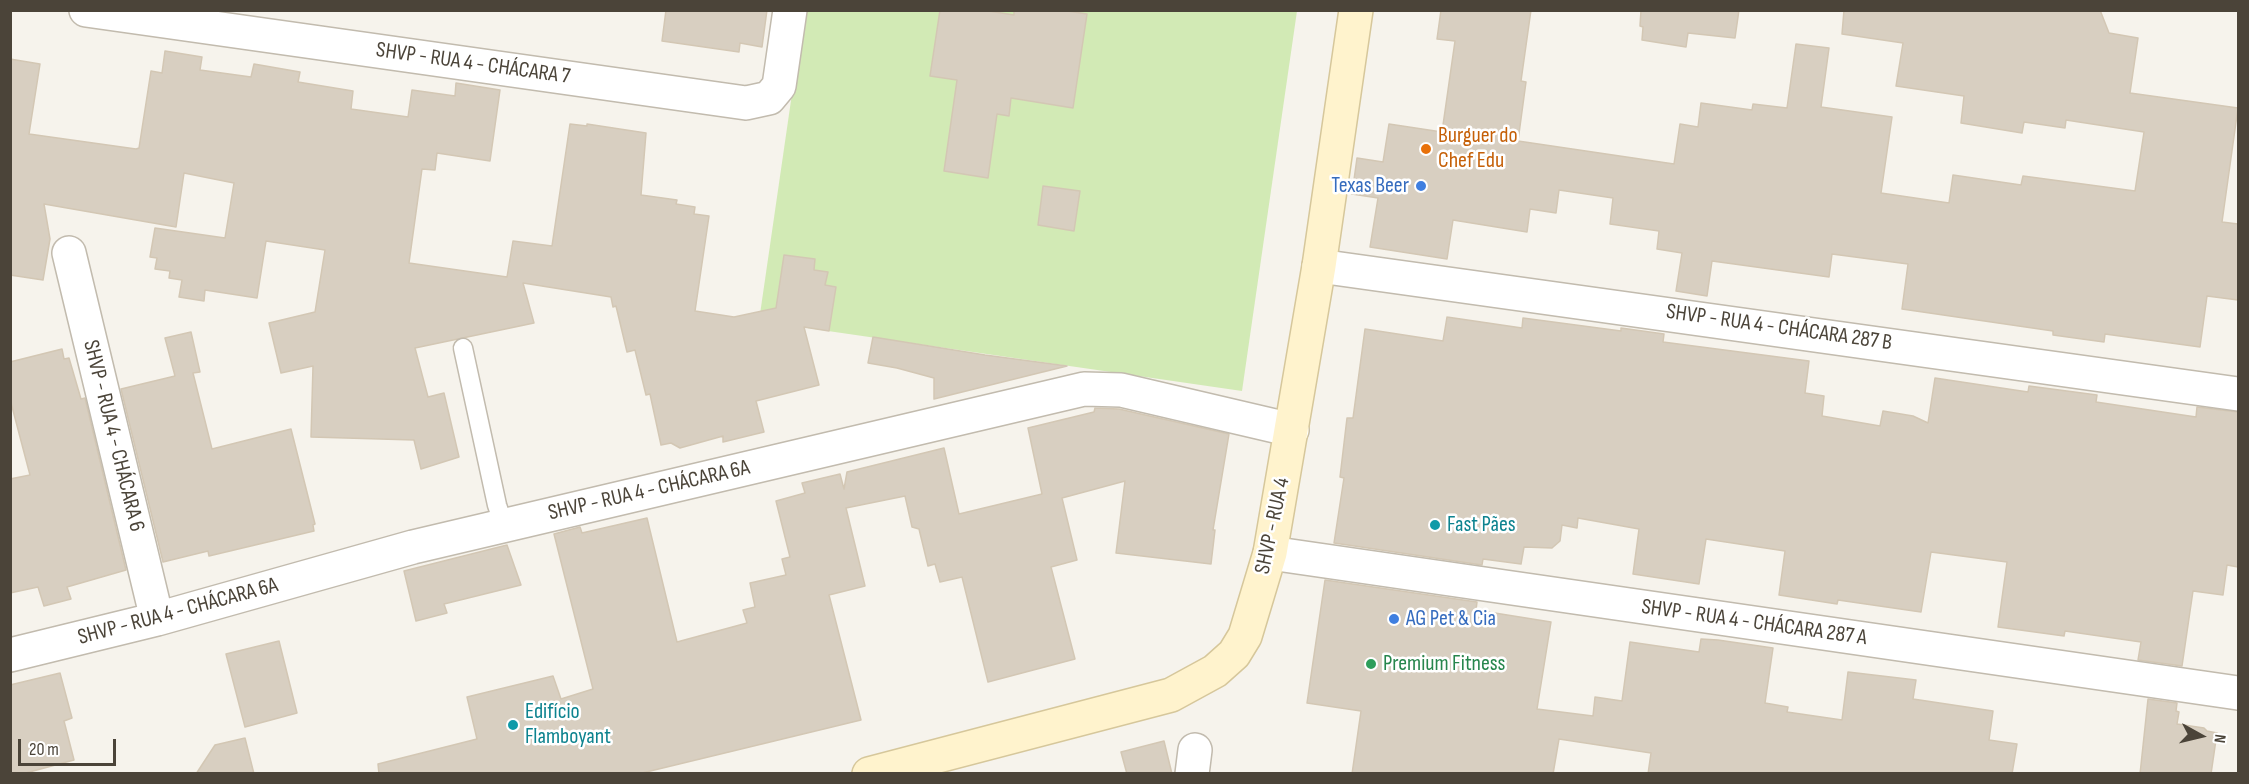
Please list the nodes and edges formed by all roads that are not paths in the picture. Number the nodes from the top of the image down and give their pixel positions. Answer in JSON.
{"nodes":[{"id":1,"x":86,"y":10,"type":"edge"},
{"id":2,"x":790,"y":10,"type":"edge"},
{"id":3,"x":1356,"y":10,"type":"edge"},
{"id":4,"x":69,"y":253,"type":"dead end"},
{"id":5,"x":1319,"y":266,"type":"junction"},
{"id":6,"x":463,"y":348,"type":"dead end"},
{"id":7,"x":2238,"y":394,"type":"edge"},
{"id":8,"x":1292,"y":430,"type":"junction"},
{"id":9,"x":504,"y":526,"type":"junction"},
{"id":10,"x":1270,"y":553,"type":"junction"},
{"id":11,"x":157,"y":619,"type":"junction"},
{"id":12,"x":10,"y":655,"type":"edge"},
{"id":13,"x":2238,"y":693,"type":"edge"},
{"id":14,"x":869,"y":774,"type":"edge"}],
"edges":[{"from":1,"to":2,"type":"street","name":"SHVP - RUA 4 - CHÁCARA 7"},
{"from":3,"to":5,"type":"street","name":"SHVP - RUA 4"},
{"from":4,"to":11,"type":"street","name":"SHVP - RUA 4 - CHÁCARA 6"},
{"from":5,"to":7,"type":"street","name":"SHVP - RUA 4 - CHÁCARA 287 B"},
{"from":5,"to":8,"type":"street","name":"SHVP - RUA 4"},
{"from":6,"to":9,"type":"lane"},
{"from":8,"to":9,"type":"street","name":"SHVP - RUA 4 - CHÁCARA 6A"},
{"from":8,"to":10,"type":"street","name":"SHVP - RUA 4"},
{"from":9,"to":11,"type":"street","name":"SHVP - RUA 4 - CHÁCARA 6A"},
{"from":10,"to":13,"type":"street","name":"SHVP - RUA 4 - CHÁCARA 287 A"},
{"from":10,"to":14,"type":"street","name":"SHVP - RUA 4"},
{"from":11,"to":12,"type":"street","name":"SHVP - RUA 4 - CHÁCARA 6A"}]}
